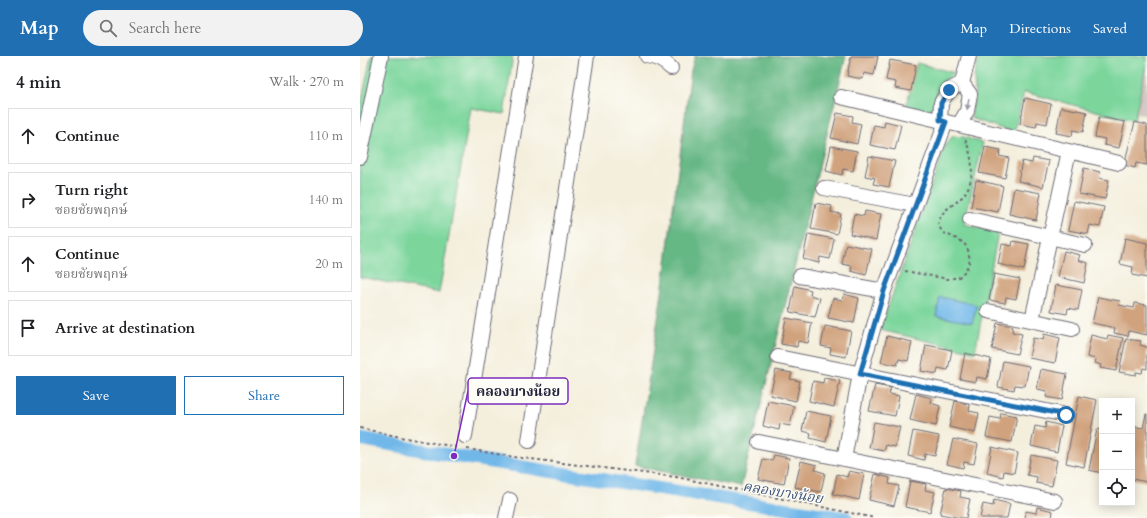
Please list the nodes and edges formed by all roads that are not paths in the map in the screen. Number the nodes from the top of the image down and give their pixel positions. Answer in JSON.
{"nodes":[{"id":1,"x":381,"y":56,"type":"edge"},
{"id":2,"x":526,"y":56,"type":"edge"},
{"id":3,"x":587,"y":56,"type":"edge"},
{"id":4,"x":647,"y":56,"type":"edge"},
{"id":5,"x":969,"y":56,"type":"edge"},
{"id":6,"x":672,"y":68,"type":"dead end"},
{"id":7,"x":962,"y":83,"type":"junction"},
{"id":8,"x":841,"y":97,"type":"dead end"},
{"id":9,"x":948,"y":123,"type":"junction"},
{"id":10,"x":1069,"y":151,"type":"junction"},
{"id":11,"x":360,"y":157,"type":"edge"},
{"id":12,"x":1119,"y":163,"type":"dead end"},
{"id":13,"x":824,"y":188,"type":"dead end"},
{"id":14,"x":915,"y":205,"type":"junction"},
{"id":15,"x":970,"y":219,"type":"dead end"},
{"id":16,"x":1050,"y":237,"type":"junction"},
{"id":17,"x":1085,"y":245,"type":"dead end"},
{"id":18,"x":800,"y":276,"type":"dead end"},
{"id":19,"x":884,"y":291,"type":"junction"},
{"id":20,"x":988,"y":311,"type":"dead end"},
{"id":21,"x":1032,"y":320,"type":"junction"},
{"id":22,"x":1072,"y":329,"type":"dead end"},
{"id":23,"x":778,"y":357,"type":"dead end"},
{"id":24,"x":860,"y":374,"type":"junction"},
{"id":25,"x":1066,"y":415,"type":"dead end"},
{"id":26,"x":465,"y":436,"type":"dead end"},
{"id":27,"x":529,"y":441,"type":"dead end"},
{"id":28,"x":759,"y":442,"type":"dead end"},
{"id":29,"x":844,"y":459,"type":"junction"},
{"id":30,"x":510,"y":500,"type":"dead end"},
{"id":31,"x":1055,"y":501,"type":"dead end"},
{"id":32,"x":506,"y":518,"type":"edge"}],
"edges":[{"from":1,"to":11,"type":"street"},
{"from":2,"to":26,"type":"street"},
{"from":3,"to":27,"type":"street"},
{"from":4,"to":6,"type":"street"},
{"from":5,"to":7,"type":"street"},
{"from":7,"to":9,"type":"street"},
{"from":7,"to":9,"type":"street","one_way":true},
{"from":8,"to":9,"type":"street"},
{"from":9,"to":10,"type":"street"},
{"from":9,"to":14,"type":"street"},
{"from":10,"to":12,"type":"street"},
{"from":10,"to":16,"type":"street"},
{"from":13,"to":14,"type":"street"},
{"from":14,"to":19,"type":"street"},
{"from":15,"to":16,"type":"street"},
{"from":16,"to":17,"type":"street"},
{"from":16,"to":21,"type":"street"},
{"from":18,"to":19,"type":"street"},
{"from":19,"to":24,"type":"street"},
{"from":20,"to":21,"type":"street"},
{"from":21,"to":22,"type":"street"},
{"from":23,"to":24,"type":"street"},
{"from":24,"to":25,"type":"street"},
{"from":24,"to":29,"type":"street"},
{"from":28,"to":29,"type":"street"},
{"from":29,"to":31,"type":"street"},
{"from":30,"to":32,"type":"street"}]}
